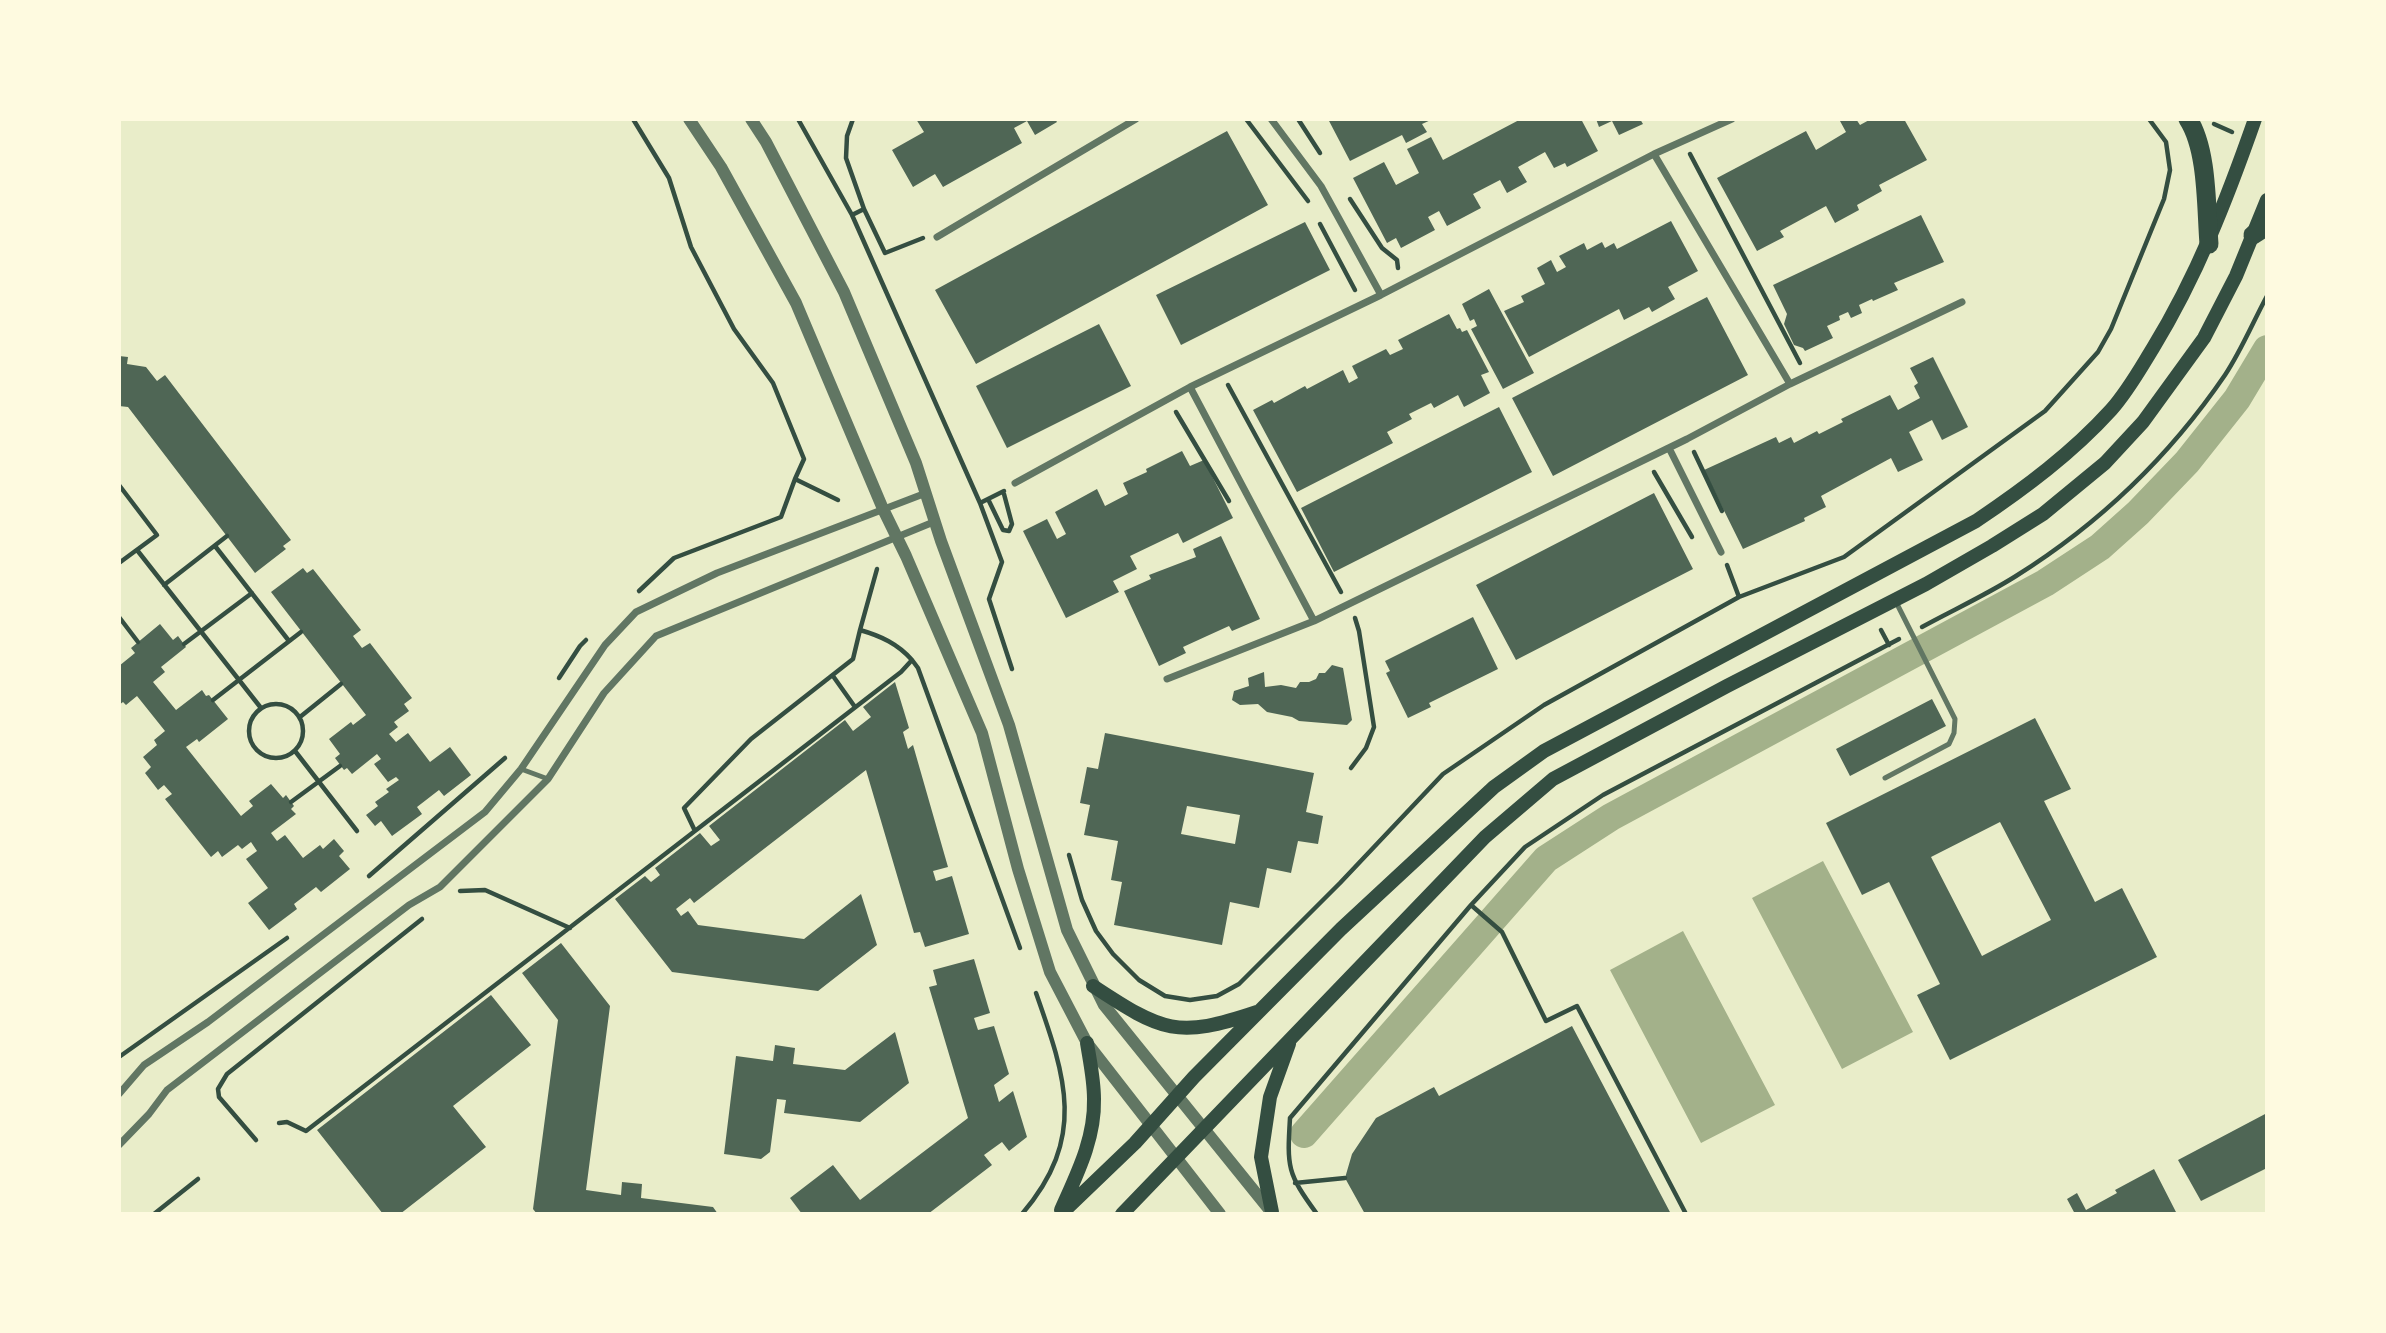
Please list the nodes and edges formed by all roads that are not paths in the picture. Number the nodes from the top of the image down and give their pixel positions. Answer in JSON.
{"nodes":[{"id":1,"x":690,"y":119,"type":"edge"},
{"id":2,"x":751,"y":119,"type":"edge"},
{"id":3,"x":1136,"y":119,"type":"edge"},
{"id":4,"x":1271,"y":119,"type":"edge"},
{"id":5,"x":1732,"y":119,"type":"edge"},
{"id":6,"x":2188,"y":119,"type":"edge"},
{"id":7,"x":2255,"y":119,"type":"edge"},
{"id":8,"x":1654,"y":154,"type":"junction"},
{"id":9,"x":2267,"y":200,"type":"edge"},
{"id":10,"x":2260,"y":230,"type":"edge"},
{"id":11,"x":937,"y":237,"type":"road end"},
{"id":12,"x":2208,"y":244,"type":"junction"},
{"id":13,"x":1381,"y":295,"type":"junction"},
{"id":14,"x":1962,"y":302,"type":"dead end"},
{"id":15,"x":1790,"y":384,"type":"junction"},
{"id":16,"x":1190,"y":387,"type":"junction"},
{"id":17,"x":1669,"y":448,"type":"junction"},
{"id":18,"x":1015,"y":482,"type":"dead end"},
{"id":19,"x":926,"y":493,"type":"junction"},
{"id":20,"x":883,"y":509,"type":"junction"},
{"id":21,"x":936,"y":521,"type":"junction"},
{"id":22,"x":896,"y":538,"type":"junction"},
{"id":23,"x":1721,"y":552,"type":"dead end"},
{"id":24,"x":1895,"y":599,"type":"junction"},
{"id":25,"x":1314,"y":621,"type":"junction"},
{"id":26,"x":1167,"y":679,"type":"dead end"},
{"id":27,"x":521,"y":769,"type":"junction"},
{"id":28,"x":1885,"y":778,"type":"dead end"},
{"id":29,"x":548,"y":779,"type":"junction"},
{"id":30,"x":1093,"y":986,"type":"junction"},
{"id":31,"x":1260,"y":1011,"type":"junction"},
{"id":32,"x":1290,"y":1039,"type":"junction"},
{"id":33,"x":1087,"y":1043,"type":"junction"},
{"id":34,"x":119,"y":1094,"type":"edge"},
{"id":35,"x":1176,"y":1096,"type":"junction"},
{"id":36,"x":1151,"y":1126,"type":"junction"},
{"id":37,"x":1206,"y":1129,"type":"junction"},
{"id":38,"x":119,"y":1145,"type":"edge"},
{"id":39,"x":1176,"y":1158,"type":"junction"},
{"id":40,"x":1273,"y":1213,"type":"edge"},
{"id":41,"x":1060,"y":1214,"type":"edge"},
{"id":42,"x":1122,"y":1214,"type":"edge"},
{"id":43,"x":1220,"y":1214,"type":"edge"}],
"edges":[{"from":1,"to":20,"type":"street"},
{"from":2,"to":19,"type":"street"},
{"from":3,"to":11,"type":"street"},
{"from":4,"to":13,"type":"street"},
{"from":5,"to":8,"type":"street"},
{"from":6,"to":12,"type":"highway"},
{"from":7,"to":12,"type":"main road"},
{"from":8,"to":13,"type":"street"},
{"from":8,"to":15,"type":"street"},
{"from":9,"to":10,"type":"main road"},
{"from":10,"to":24,"type":"main road"},
{"from":12,"to":31,"type":"main road"},
{"from":13,"to":16,"type":"street"},
{"from":14,"to":15,"type":"street"},
{"from":15,"to":17,"type":"street"},
{"from":16,"to":18,"type":"street"},
{"from":16,"to":25,"type":"street"},
{"from":17,"to":23,"type":"street"},
{"from":17,"to":25,"type":"street"},
{"from":19,"to":20,"type":"street"},
{"from":19,"to":21,"type":"street"},
{"from":20,"to":22,"type":"street"},
{"from":20,"to":27,"type":"street"},
{"from":21,"to":22,"type":"street"},
{"from":21,"to":30,"type":"street"},
{"from":22,"to":29,"type":"street"},
{"from":22,"to":33,"type":"street"},
{"from":24,"to":28,"type":"lane"},
{"from":24,"to":32,"type":"main road"},
{"from":25,"to":26,"type":"street"},
{"from":27,"to":29,"type":"lane"},
{"from":27,"to":34,"type":"street"},
{"from":29,"to":38,"type":"street"},
{"from":30,"to":31,"type":"main road"},
{"from":30,"to":35,"type":"street"},
{"from":31,"to":35,"type":"main road"},
{"from":32,"to":37,"type":"main road"},
{"from":32,"to":40,"type":"main road"},
{"from":33,"to":36,"type":"street"},
{"from":33,"to":41,"type":"main road"},
{"from":35,"to":36,"type":"main road"},
{"from":35,"to":37,"type":"street"},
{"from":36,"to":39,"type":"street"},
{"from":36,"to":41,"type":"main road"},
{"from":37,"to":39,"type":"main road"},
{"from":37,"to":40,"type":"street"},
{"from":39,"to":42,"type":"main road"},
{"from":39,"to":43,"type":"street"}]}
